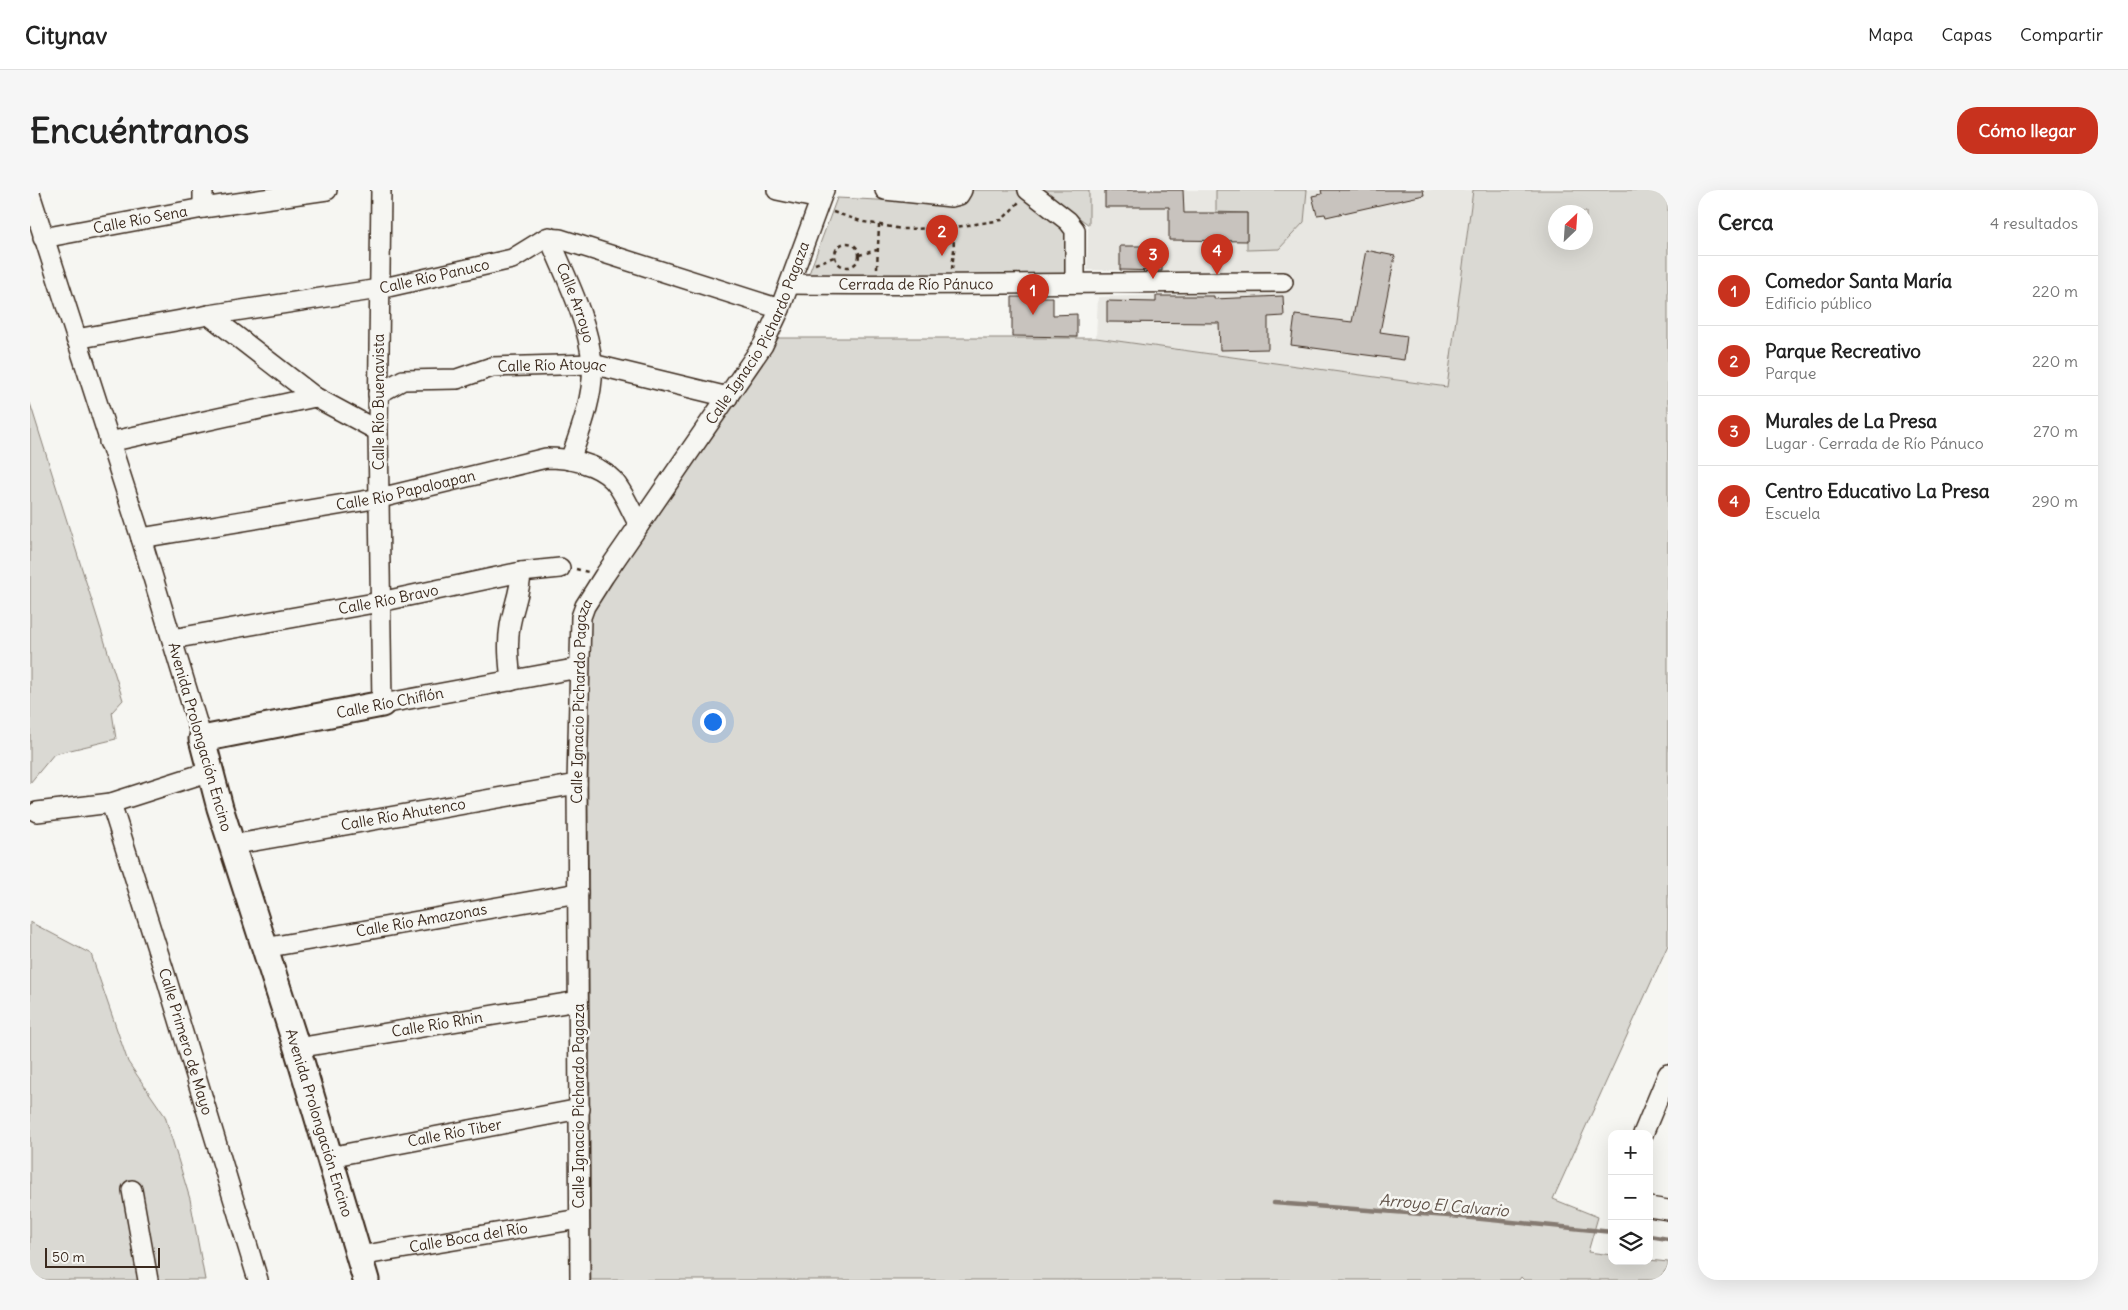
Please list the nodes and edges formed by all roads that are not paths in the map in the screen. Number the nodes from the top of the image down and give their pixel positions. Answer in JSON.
{"nodes":[{"id":1,"x":327,"y":190,"type":"edge"},
{"id":2,"x":381,"y":190,"type":"edge"},
{"id":3,"x":776,"y":190,"type":"edge"},
{"id":4,"x":885,"y":190,"type":"edge"},
{"id":5,"x":962,"y":190,"type":"edge"},
{"id":6,"x":1029,"y":190,"type":"edge"},
{"id":7,"x":30,"y":194,"type":"edge"},
{"id":8,"x":820,"y":198,"type":"edge"},
{"id":9,"x":203,"y":199,"type":"edge"},
{"id":10,"x":549,"y":237,"type":"junction"},
{"id":11,"x":43,"y":238,"type":"junction"},
{"id":12,"x":1075,"y":282,"type":"junction"},
{"id":13,"x":1283,"y":282,"type":"dead end"},
{"id":14,"x":790,"y":284,"type":"junction"},
{"id":15,"x":379,"y":289,"type":"junction"},
{"id":16,"x":780,"y":309,"type":"junction"},
{"id":17,"x":209,"y":314,"type":"junction"},
{"id":18,"x":76,"y":339,"type":"junction"},
{"id":19,"x":592,"y":364,"type":"junction"},
{"id":20,"x":378,"y":394,"type":"junction"},
{"id":21,"x":315,"y":397,"type":"junction"},
{"id":22,"x":728,"y":397,"type":"junction"},
{"id":23,"x":378,"y":431,"type":"junction"},
{"id":24,"x":109,"y":442,"type":"junction"},
{"id":25,"x":570,"y":460,"type":"junction"},
{"id":26,"x":380,"y":498,"type":"junction"},
{"id":27,"x":639,"y":525,"type":"junction"},
{"id":28,"x":141,"y":538,"type":"junction"},
{"id":29,"x":560,"y":568,"type":"road end"},
{"id":30,"x":521,"y":572,"type":"junction"},
{"id":31,"x":380,"y":602,"type":"junction"},
{"id":32,"x":172,"y":639,"type":"junction"},
{"id":33,"x":579,"y":668,"type":"junction"},
{"id":34,"x":511,"y":681,"type":"junction"},
{"id":35,"x":382,"y":704,"type":"junction"},
{"id":36,"x":202,"y":740,"type":"junction"},
{"id":37,"x":211,"y":770,"type":"junction"},
{"id":38,"x":577,"y":784,"type":"junction"},
{"id":39,"x":111,"y":803,"type":"junction"},
{"id":40,"x":37,"y":812,"type":"dead end"},
{"id":41,"x":231,"y":845,"type":"junction"},
{"id":42,"x":578,"y":893,"type":"junction"},
{"id":43,"x":264,"y":948,"type":"junction"},
{"id":44,"x":578,"y":1001,"type":"junction"},
{"id":45,"x":297,"y":1048,"type":"junction"},
{"id":46,"x":1668,"y":1074,"type":"edge"},
{"id":47,"x":580,"y":1109,"type":"junction"},
{"id":48,"x":1645,"y":1130,"type":"edge"},
{"id":49,"x":329,"y":1157,"type":"junction"},
{"id":50,"x":132,"y":1190,"type":"dead end"},
{"id":51,"x":1653,"y":1208,"type":"edge"},
{"id":52,"x":1668,"y":1210,"type":"edge"},
{"id":53,"x":579,"y":1219,"type":"junction"},
{"id":54,"x":359,"y":1256,"type":"junction"},
{"id":55,"x":148,"y":1280,"type":"edge"},
{"id":56,"x":258,"y":1280,"type":"edge"},
{"id":57,"x":366,"y":1280,"type":"edge"},
{"id":58,"x":580,"y":1280,"type":"edge"}],
"edges":[{"from":1,"to":9,"type":"street","name":"Calle Río Sena"},
{"from":2,"to":15,"type":"street","name":"Calle Río Buenavista"},
{"from":3,"to":8,"type":"street"},
{"from":4,"to":5,"type":"street"},
{"from":6,"to":12,"type":"street"},
{"from":7,"to":11,"type":"street","name":"Avenida Prolongación Encino"},
{"from":8,"to":14,"type":"street","name":"Calle Ignacio Pichardo Pagaza"},
{"from":9,"to":11,"type":"street","name":"Calle Río Sena"},
{"from":10,"to":15,"type":"street","name":"Calle Río Panuco"},
{"from":10,"to":16,"type":"street"},
{"from":10,"to":19,"type":"street","name":"Calle Arroyo"},
{"from":11,"to":18,"type":"street","name":"Avenida Prolongación Encino"},
{"from":12,"to":13,"type":"street","name":"Cerrada de Río Pánuco"},
{"from":12,"to":14,"type":"street","name":"Cerrada de Río Pánuco"},
{"from":14,"to":16,"type":"street","name":"Calle Ignacio Pichardo Pagaza"},
{"from":15,"to":17,"type":"street","name":"Calle Río Panuco"},
{"from":15,"to":20,"type":"street","name":"Calle Río Buenavista"},
{"from":16,"to":22,"type":"street","name":"Calle Ignacio Pichardo Pagaza"},
{"from":17,"to":18,"type":"street","name":"Calle Río Panuco"},
{"from":17,"to":21,"type":"street"},
{"from":18,"to":24,"type":"street","name":"Avenida Prolongación Encino"},
{"from":19,"to":20,"type":"street","name":"Calle Río Atoyac"},
{"from":19,"to":22,"type":"street","name":"Calle Río Atoyac"},
{"from":19,"to":25,"type":"street","name":"Calle Arroyo"},
{"from":20,"to":23,"type":"street","name":"Calle Río Buenavista"},
{"from":21,"to":23,"type":"street"},
{"from":21,"to":24,"type":"street"},
{"from":22,"to":27,"type":"street","name":"Calle Ignacio Pichardo Pagaza"},
{"from":23,"to":26,"type":"street","name":"Calle Río Buenavista"},
{"from":24,"to":28,"type":"street","name":"Avenida Prolongación Encino"},
{"from":25,"to":26,"type":"street","name":"Calle Río Papaloapan"},
{"from":25,"to":27,"type":"street","name":"Calle Río Papaloapan"},
{"from":26,"to":28,"type":"street","name":"Calle Río Papaloapan"},
{"from":26,"to":31,"type":"street","name":"Calle Río Buenavista"},
{"from":27,"to":33,"type":"street","name":"Calle Ignacio Pichardo Pagaza"},
{"from":28,"to":32,"type":"street","name":"Avenida Prolongación Encino"},
{"from":29,"to":30,"type":"street","name":"Calle Río Bravo"},
{"from":30,"to":31,"type":"street","name":"Calle Río Bravo"},
{"from":30,"to":34,"type":"street"},
{"from":31,"to":32,"type":"street","name":"Calle Río Bravo"},
{"from":31,"to":35,"type":"street","name":"Calle Río Buenavista"},
{"from":32,"to":36,"type":"street","name":"Avenida Prolongación Encino"},
{"from":33,"to":34,"type":"street","name":"Calle Río Chiflón"},
{"from":33,"to":38,"type":"street","name":"Calle Ignacio Pichardo Pagaza"},
{"from":34,"to":35,"type":"street","name":"Calle Río Chiflón"},
{"from":35,"to":36,"type":"main road","name":"Calle Río Chiflón"},
{"from":36,"to":37,"type":"main road","name":"Avenida Prolongación Encino"},
{"from":37,"to":39,"type":"street"},
{"from":37,"to":41,"type":"main road","name":"Avenida Prolongación Encino"},
{"from":38,"to":41,"type":"street","name":"Calle Río Ahutenco"},
{"from":38,"to":42,"type":"street","name":"Calle Ignacio Pichardo Pagaza"},
{"from":39,"to":40,"type":"street"},
{"from":39,"to":56,"type":"street","name":"Calle Primero de Mayo"},
{"from":41,"to":43,"type":"main road","name":"Avenida Prolongación Encino"},
{"from":42,"to":43,"type":"street","name":"Calle Río Amazonas"},
{"from":42,"to":44,"type":"street","name":"Calle Ignacio Pichardo Pagaza"},
{"from":43,"to":45,"type":"main road","name":"Avenida Prolongación Encino"},
{"from":44,"to":45,"type":"street","name":"Calle Río Rhin"},
{"from":44,"to":47,"type":"street","name":"Calle Ignacio Pichardo Pagaza"},
{"from":45,"to":49,"type":"main road","name":"Avenida Prolongación Encino"},
{"from":46,"to":48,"type":"street"},
{"from":47,"to":49,"type":"street","name":"Calle Río Tiber"},
{"from":47,"to":53,"type":"street","name":"Calle Ignacio Pichardo Pagaza"},
{"from":49,"to":54,"type":"main road","name":"Avenida Prolongación Encino"},
{"from":50,"to":55,"type":"street"},
{"from":51,"to":52,"type":"street"},
{"from":53,"to":54,"type":"street","name":"Calle Boca del Río"},
{"from":53,"to":58,"type":"street","name":"Calle Ignacio Pichardo Pagaza"},
{"from":54,"to":57,"type":"main road","name":"Avenida Prolongación Encino"}]}
